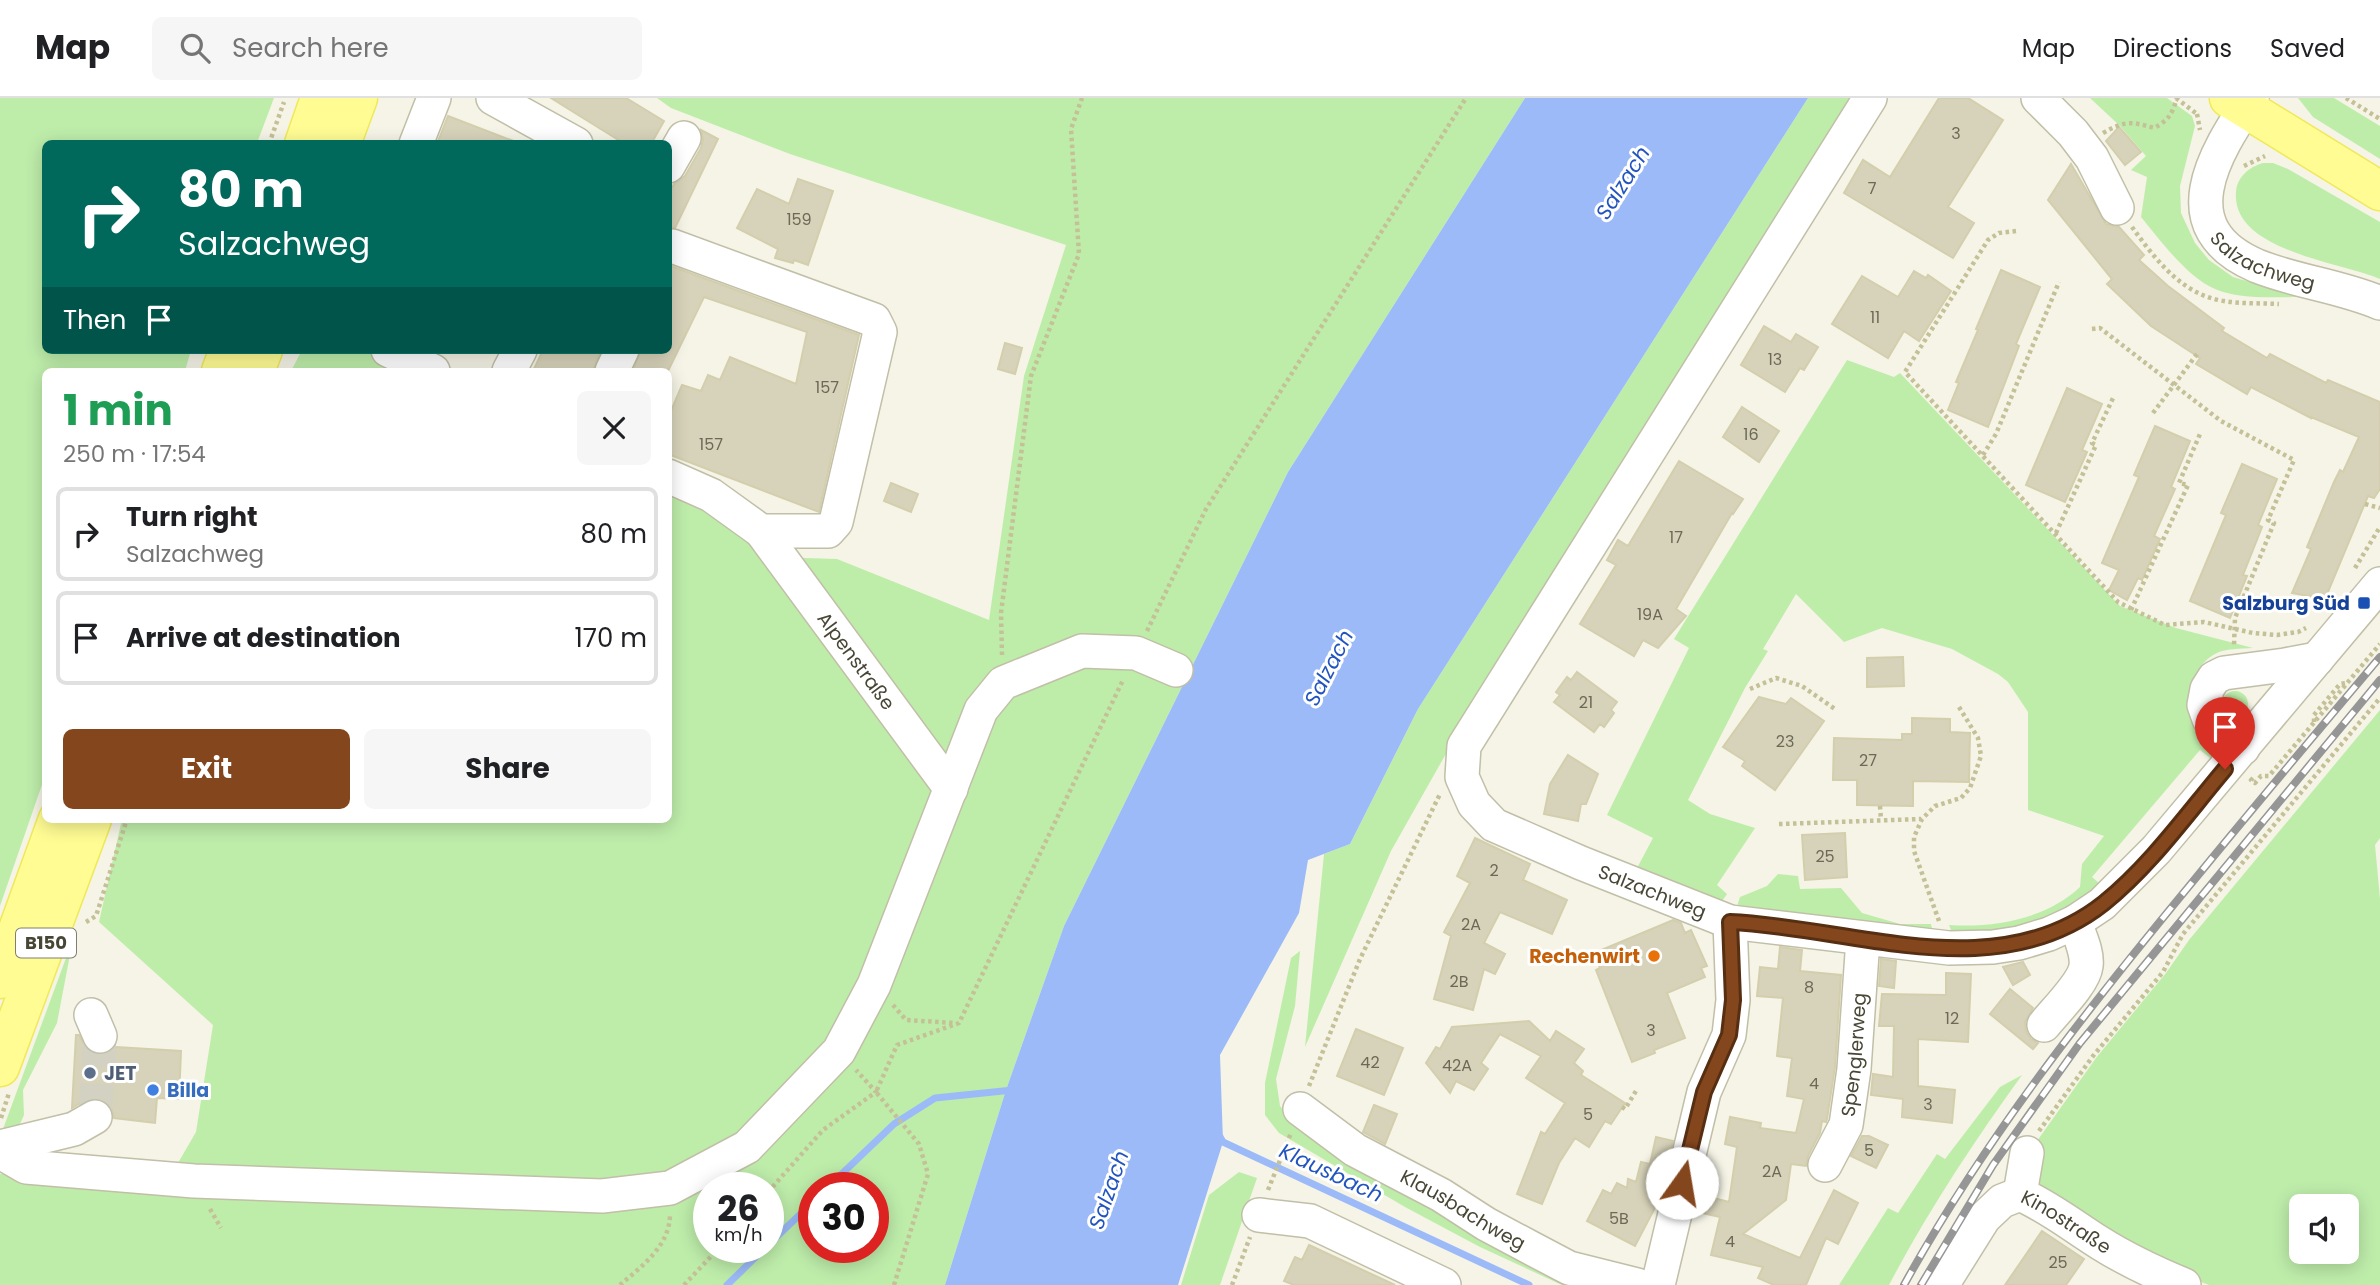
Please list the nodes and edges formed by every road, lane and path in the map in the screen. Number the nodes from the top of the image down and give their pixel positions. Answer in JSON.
{"nodes":[{"id":1,"x":285,"y":98,"type":"edge"},
{"id":2,"x":320,"y":98,"type":"edge"},
{"id":3,"x":358,"y":98,"type":"edge"},
{"id":4,"x":434,"y":98,"type":"edge"},
{"id":5,"x":493,"y":98,"type":"edge"},
{"id":6,"x":1082,"y":98,"type":"edge"},
{"id":7,"x":1466,"y":98,"type":"edge"},
{"id":8,"x":1870,"y":98,"type":"edge"},
{"id":9,"x":2038,"y":98,"type":"edge"},
{"id":10,"x":2176,"y":98,"type":"edge"},
{"id":11,"x":2346,"y":98,"type":"edge"},
{"id":12,"x":2231,"y":105,"type":"edge"},
{"id":13,"x":2380,"y":119,"type":"edge"},
{"id":14,"x":270,"y":140,"type":"edge"},
{"id":15,"x":305,"y":140,"type":"edge"},
{"id":16,"x":351,"y":140,"type":"edge"},
{"id":17,"x":418,"y":140,"type":"edge"},
{"id":18,"x":569,"y":140,"type":"edge"},
{"id":19,"x":2082,"y":145,"type":"junction"},
{"id":20,"x":2265,"y":156,"type":"dead end"},
{"id":21,"x":2241,"y":169,"type":"dead end"},
{"id":22,"x":2380,"y":191,"type":"edge"},
{"id":23,"x":2118,"y":208,"type":"joint"},
{"id":24,"x":2016,"y":231,"type":"dead end"},
{"id":25,"x":710,"y":240,"type":"dead end"},
{"id":26,"x":672,"y":246,"type":"edge"},
{"id":27,"x":672,"y":251,"type":"edge"},
{"id":28,"x":2059,"y":282,"type":"dead end"},
{"id":29,"x":2380,"y":303,"type":"edge"},
{"id":30,"x":2287,"y":304,"type":"dead end"},
{"id":31,"x":2092,"y":328,"type":"dead end"},
{"id":32,"x":397,"y":354,"type":"edge"},
{"id":33,"x":2197,"y":354,"type":"dead end"},
{"id":34,"x":427,"y":368,"type":"edge"},
{"id":35,"x":2173,"y":385,"type":"junction"},
{"id":36,"x":2114,"y":396,"type":"dead end"},
{"id":37,"x":2153,"y":413,"type":"dead end"},
{"id":38,"x":2200,"y":434,"type":"dead end"},
{"id":39,"x":1983,"y":455,"type":"junction"},
{"id":40,"x":672,"y":478,"type":"edge"},
{"id":41,"x":2365,"y":504,"type":"dead end"},
{"id":42,"x":2380,"y":508,"type":"edge"},
{"id":43,"x":2380,"y":527,"type":"edge"},
{"id":44,"x":761,"y":531,"type":"junction"},
{"id":45,"x":2056,"y":533,"type":"junction"},
{"id":46,"x":2364,"y":581,"type":"edge"},
{"id":47,"x":2131,"y":610,"type":"junction"},
{"id":48,"x":2313,"y":625,"type":"dead end"},
{"id":49,"x":2234,"y":629,"type":"junction"},
{"id":50,"x":2380,"y":644,"type":"edge"},
{"id":51,"x":2317,"y":659,"type":"junction"},
{"id":52,"x":1155,"y":661,"type":"junction"},
{"id":53,"x":1003,"y":683,"type":"junction"},
{"id":54,"x":1750,"y":689,"type":"dead end"},
{"id":55,"x":2380,"y":698,"type":"edge"},
{"id":56,"x":1959,"y":708,"type":"dead end"},
{"id":57,"x":1835,"y":709,"type":"dead end"},
{"id":58,"x":1464,"y":746,"type":"junction"},
{"id":59,"x":2247,"y":758,"type":"junction"},
{"id":60,"x":951,"y":789,"type":"junction"},
{"id":61,"x":1880,"y":806,"type":"dead end"},
{"id":62,"x":1922,"y":819,"type":"junction"},
{"id":63,"x":1881,"y":820,"type":"junction"},
{"id":64,"x":57,"y":823,"type":"edge"},
{"id":65,"x":91,"y":823,"type":"edge"},
{"id":66,"x":1779,"y":824,"type":"dead end"},
{"id":67,"x":1730,"y":922,"type":"junction"},
{"id":68,"x":2074,"y":922,"type":"junction"},
{"id":69,"x":1863,"y":939,"type":"junction"},
{"id":70,"x":1949,"y":948,"type":"junction"},
{"id":71,"x":0,"y":979,"type":"edge"},
{"id":72,"x":874,"y":985,"type":"junction"},
{"id":73,"x":959,"y":1023,"type":"junction"},
{"id":74,"x":2044,"y":1025,"type":"dead end"},
{"id":75,"x":0,"y":1067,"type":"edge"},
{"id":76,"x":1636,"y":1091,"type":"dead end"},
{"id":77,"x":876,"y":1092,"type":"junction"},
{"id":78,"x":1622,"y":1107,"type":"dead end"},
{"id":79,"x":1300,"y":1109,"type":"junction"},
{"id":80,"x":83,"y":1121,"type":"dead end"},
{"id":81,"x":0,"y":1147,"type":"edge"},
{"id":82,"x":0,"y":1153,"type":"edge"},
{"id":83,"x":2027,"y":1153,"type":"joint"},
{"id":84,"x":1825,"y":1165,"type":"dead end"},
{"id":85,"x":784,"y":1174,"type":"edge"},
{"id":86,"x":1271,"y":1181,"type":"dead end"},
{"id":87,"x":670,"y":1188,"type":"junction"},
{"id":88,"x":2020,"y":1194,"type":"junction"},
{"id":89,"x":1259,"y":1215,"type":"dead end"},
{"id":90,"x":705,"y":1263,"type":"edge"},
{"id":91,"x":620,"y":1285,"type":"edge"},
{"id":92,"x":684,"y":1285,"type":"edge"},
{"id":93,"x":894,"y":1285,"type":"edge"},
{"id":94,"x":1444,"y":1285,"type":"edge"},
{"id":95,"x":1637,"y":1285,"type":"edge"},
{"id":96,"x":1658,"y":1285,"type":"edge"},
{"id":97,"x":1942,"y":1285,"type":"edge"},
{"id":98,"x":2184,"y":1285,"type":"edge"}],
"edges":[{"from":1,"to":14,"type":"path"},
{"from":2,"to":15,"type":"main road"},
{"from":3,"to":16,"type":"main road"},
{"from":4,"to":17,"type":"street"},
{"from":5,"to":18,"type":"street"},
{"from":6,"to":53,"type":"path"},
{"from":7,"to":52,"type":"path"},
{"from":8,"to":58,"type":"street"},
{"from":9,"to":19,"type":"street"},
{"from":10,"to":12,"type":"path"},
{"from":10,"to":19,"type":"path"},
{"from":11,"to":13,"type":"path"},
{"from":12,"to":22,"type":"main road"},
{"from":12,"to":29,"type":"street","name":"Salzachweg"},
{"from":19,"to":23,"type":"street"},
{"from":20,"to":21,"type":"path"},
{"from":23,"to":30,"type":"path"},
{"from":24,"to":39,"type":"path"},
{"from":25,"to":26,"type":"street"},
{"from":27,"to":44,"type":"street"},
{"from":28,"to":39,"type":"path"},
{"from":31,"to":35,"type":"path"},
{"from":32,"to":34,"type":"street"},
{"from":33,"to":35,"type":"path"},
{"from":35,"to":37,"type":"path"},
{"from":35,"to":49,"type":"path"},
{"from":36,"to":45,"type":"path"},
{"from":38,"to":47,"type":"path"},
{"from":39,"to":45,"type":"path"},
{"from":40,"to":44,"type":"street","name":"Alpenstraße"},
{"from":41,"to":42,"type":"path"},
{"from":43,"to":46,"type":"path"},
{"from":44,"to":60,"type":"street","name":"Alpenstraße"},
{"from":45,"to":47,"type":"path"},
{"from":46,"to":51,"type":"street","name":"Salzachweg"},
{"from":47,"to":49,"type":"path"},
{"from":48,"to":49,"type":"path"},
{"from":50,"to":59,"type":"path"},
{"from":51,"to":59,"type":"street","name":"Salzachweg"},
{"from":51,"to":59,"type":"street"},
{"from":52,"to":53,"type":"street"},
{"from":52,"to":73,"type":"path"},
{"from":53,"to":60,"type":"street"},
{"from":54,"to":57,"type":"path"},
{"from":55,"to":83,"type":"path"},
{"from":56,"to":62,"type":"path"},
{"from":58,"to":67,"type":"street","name":"Salzachweg"},
{"from":58,"to":79,"type":"path"},
{"from":59,"to":68,"type":"street","name":"Salzachweg"},
{"from":60,"to":72,"type":"street"},
{"from":61,"to":63,"type":"path"},
{"from":62,"to":63,"type":"path"},
{"from":62,"to":70,"type":"path"},
{"from":63,"to":66,"type":"path"},
{"from":64,"to":71,"type":"main road","number":"B150"},
{"from":65,"to":75,"type":"main road","number":"B150"},
{"from":67,"to":69,"type":"street","name":"Salzachweg"},
{"from":67,"to":96,"type":"street"},
{"from":68,"to":70,"type":"street","name":"Salzachweg"},
{"from":68,"to":74,"type":"street"},
{"from":69,"to":70,"type":"street","name":"Salzachweg"},
{"from":69,"to":84,"type":"street","name":"Spenglerweg"},
{"from":72,"to":73,"type":"path"},
{"from":72,"to":87,"type":"street"},
{"from":73,"to":77,"type":"path"},
{"from":76,"to":78,"type":"path"},
{"from":77,"to":85,"type":"path"},
{"from":77,"to":93,"type":"path"},
{"from":79,"to":86,"type":"path"},
{"from":79,"to":95,"type":"street","name":"Klausbachweg"},
{"from":80,"to":81,"type":"street"},
{"from":82,"to":87,"type":"street"},
{"from":83,"to":88,"type":"street"},
{"from":87,"to":91,"type":"path"},
{"from":88,"to":97,"type":"street","name":"Kinostraße"},
{"from":88,"to":98,"type":"street","name":"Kinostraße"},
{"from":89,"to":94,"type":"street"},
{"from":90,"to":92,"type":"path"}]}
